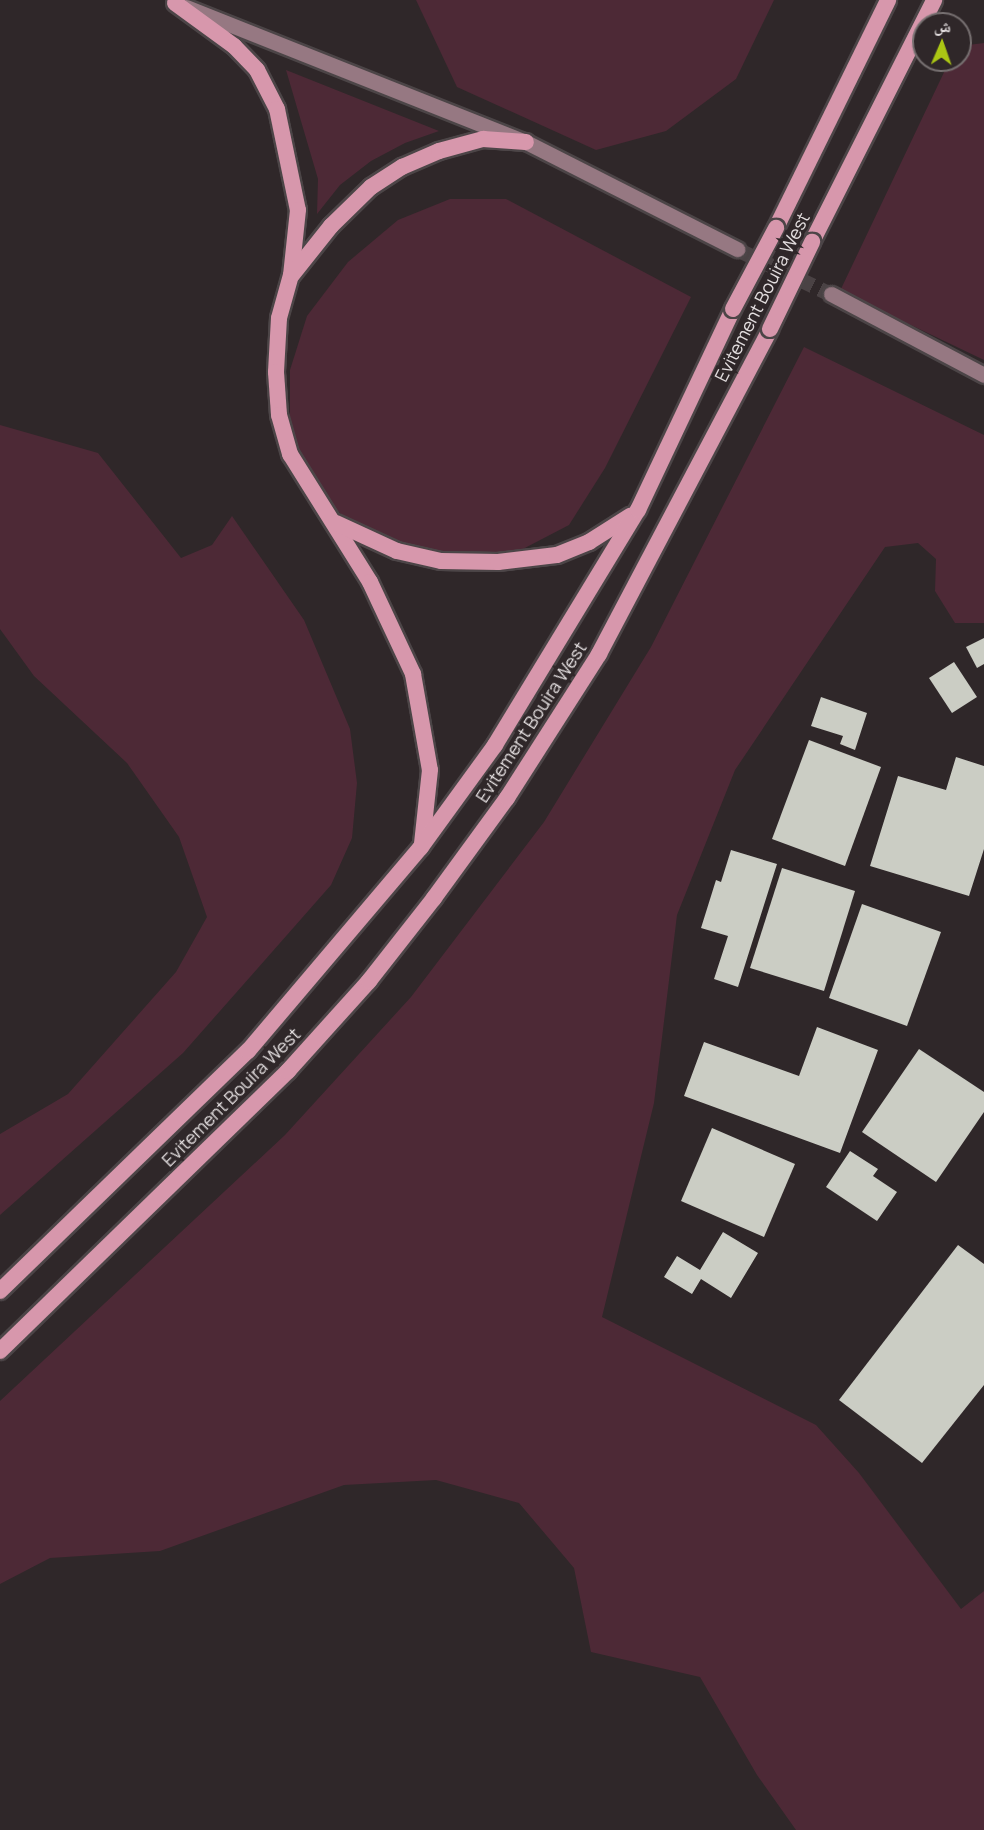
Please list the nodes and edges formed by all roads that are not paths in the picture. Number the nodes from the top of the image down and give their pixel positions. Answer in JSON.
{"nodes":[{"id":1,"x":888,"y":0,"type":"edge"},
{"id":2,"x":946,"y":0,"type":"edge"},
{"id":3,"x":171,"y":1,"type":"edge"},
{"id":4,"x":931,"y":6,"type":"edge"},
{"id":5,"x":526,"y":142,"type":"junction"},
{"id":6,"x":737,"y":249,"type":"tunnel mouth"},
{"id":7,"x":291,"y":275,"type":"junction"},
{"id":8,"x":831,"y":294,"type":"tunnel mouth"},
{"id":9,"x":984,"y":375,"type":"edge"},
{"id":10,"x":638,"y":510,"type":"junction"},
{"id":11,"x":336,"y":523,"type":"junction"},
{"id":12,"x":421,"y":847,"type":"junction"},
{"id":13,"x":0,"y":1291,"type":"edge"},
{"id":14,"x":0,"y":1351,"type":"edge"}],
"edges":[{"from":1,"to":10,"type":"highway","name":"Evitement Bouira West","bridge":true},
{"from":2,"to":4,"type":"highway"},
{"from":3,"to":5,"type":"main road"},
{"from":3,"to":7,"type":"highway"},
{"from":4,"to":14,"type":"highway","name":"Evitement Bouira West","bridge":true},
{"from":5,"to":6,"type":"main road"},
{"from":5,"to":7,"type":"highway"},
{"from":7,"to":11,"type":"highway"},
{"from":8,"to":9,"type":"main road"},
{"from":10,"to":11,"type":"highway"},
{"from":10,"to":12,"type":"highway","name":"Evitement Bouira West"},
{"from":11,"to":12,"type":"highway"},
{"from":12,"to":13,"type":"highway","name":"Evitement Bouira West"}]}
